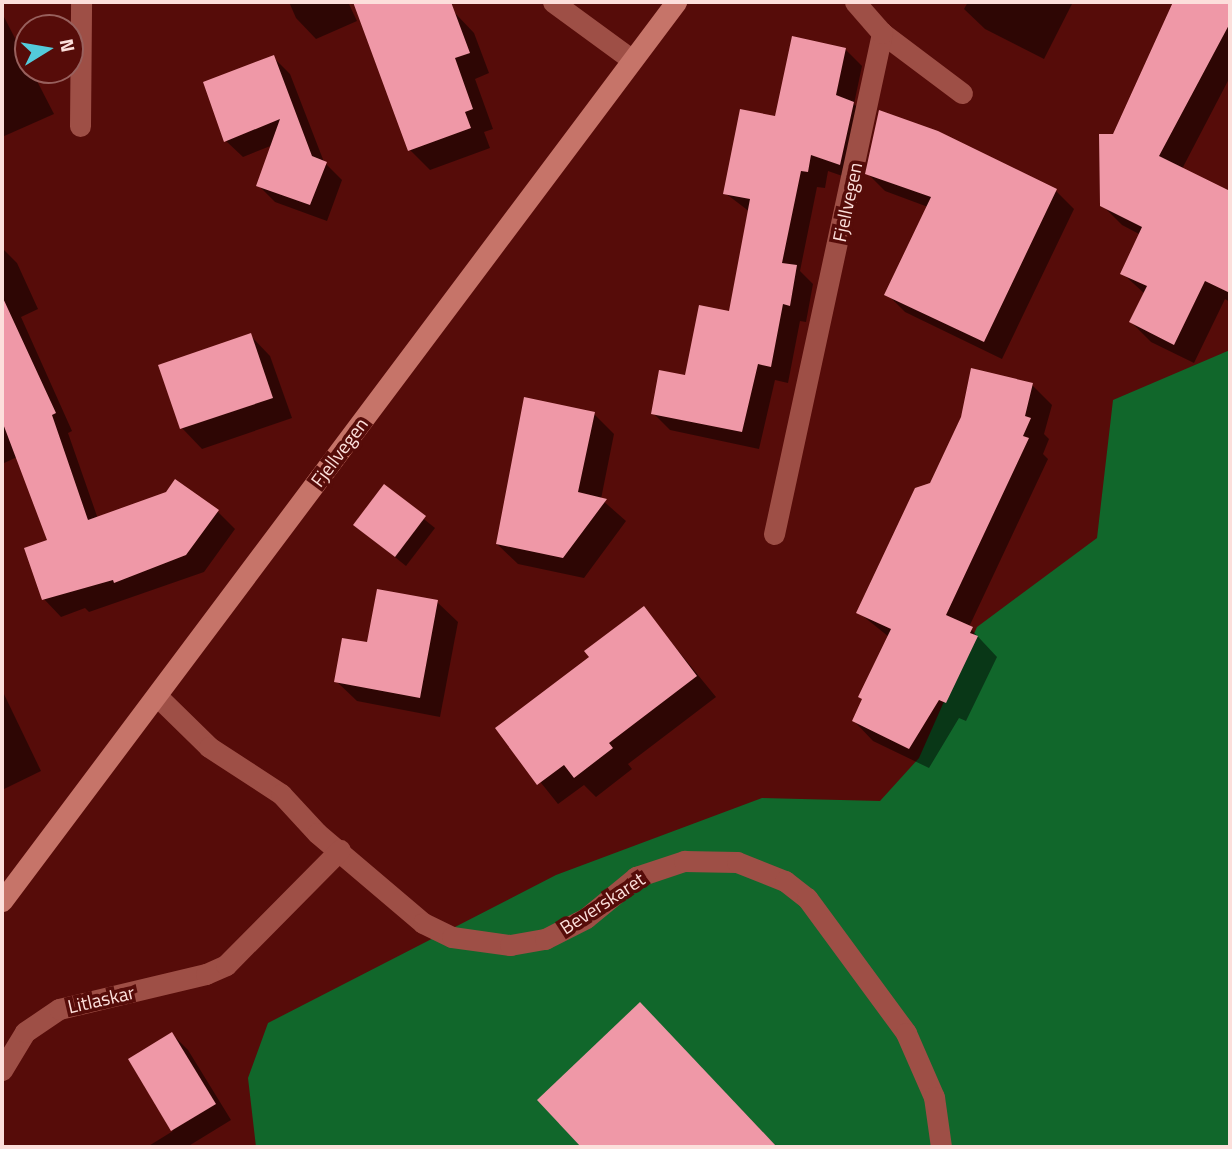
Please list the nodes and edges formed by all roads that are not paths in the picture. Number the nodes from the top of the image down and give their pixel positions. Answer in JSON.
{"nodes":[{"id":1,"x":81,"y":2,"type":"edge"},
{"id":2,"x":553,"y":2,"type":"edge"},
{"id":3,"x":676,"y":2,"type":"edge"},
{"id":4,"x":855,"y":2,"type":"edge"},
{"id":5,"x":882,"y":33,"type":"junction"},
{"id":6,"x":631,"y":59,"type":"junction"},
{"id":7,"x":962,"y":93,"type":"dead end"},
{"id":8,"x":80,"y":126,"type":"dead end"},
{"id":9,"x":774,"y":534,"type":"dead end"},
{"id":10,"x":158,"y":696,"type":"junction"},
{"id":11,"x":340,"y":850,"type":"junction"},
{"id":12,"x":2,"y":901,"type":"edge"},
{"id":13,"x":2,"y":1070,"type":"edge"},
{"id":14,"x":941,"y":1147,"type":"edge"}],
"edges":[{"from":1,"to":8,"type":"street"},
{"from":2,"to":6,"type":"street"},
{"from":3,"to":6,"type":"main road","name":"Fjellvegen"},
{"from":4,"to":5,"type":"street"},
{"from":5,"to":7,"type":"street"},
{"from":5,"to":9,"type":"street","name":"Fjellvegen"},
{"from":6,"to":10,"type":"main road","name":"Fjellvegen"},
{"from":10,"to":11,"type":"street","name":"Beverskaret"},
{"from":10,"to":12,"type":"main road","name":"Fjellvegen"},
{"from":11,"to":13,"type":"street","name":"Litlaskar"},
{"from":11,"to":14,"type":"street","name":"Beverskaret"}]}
